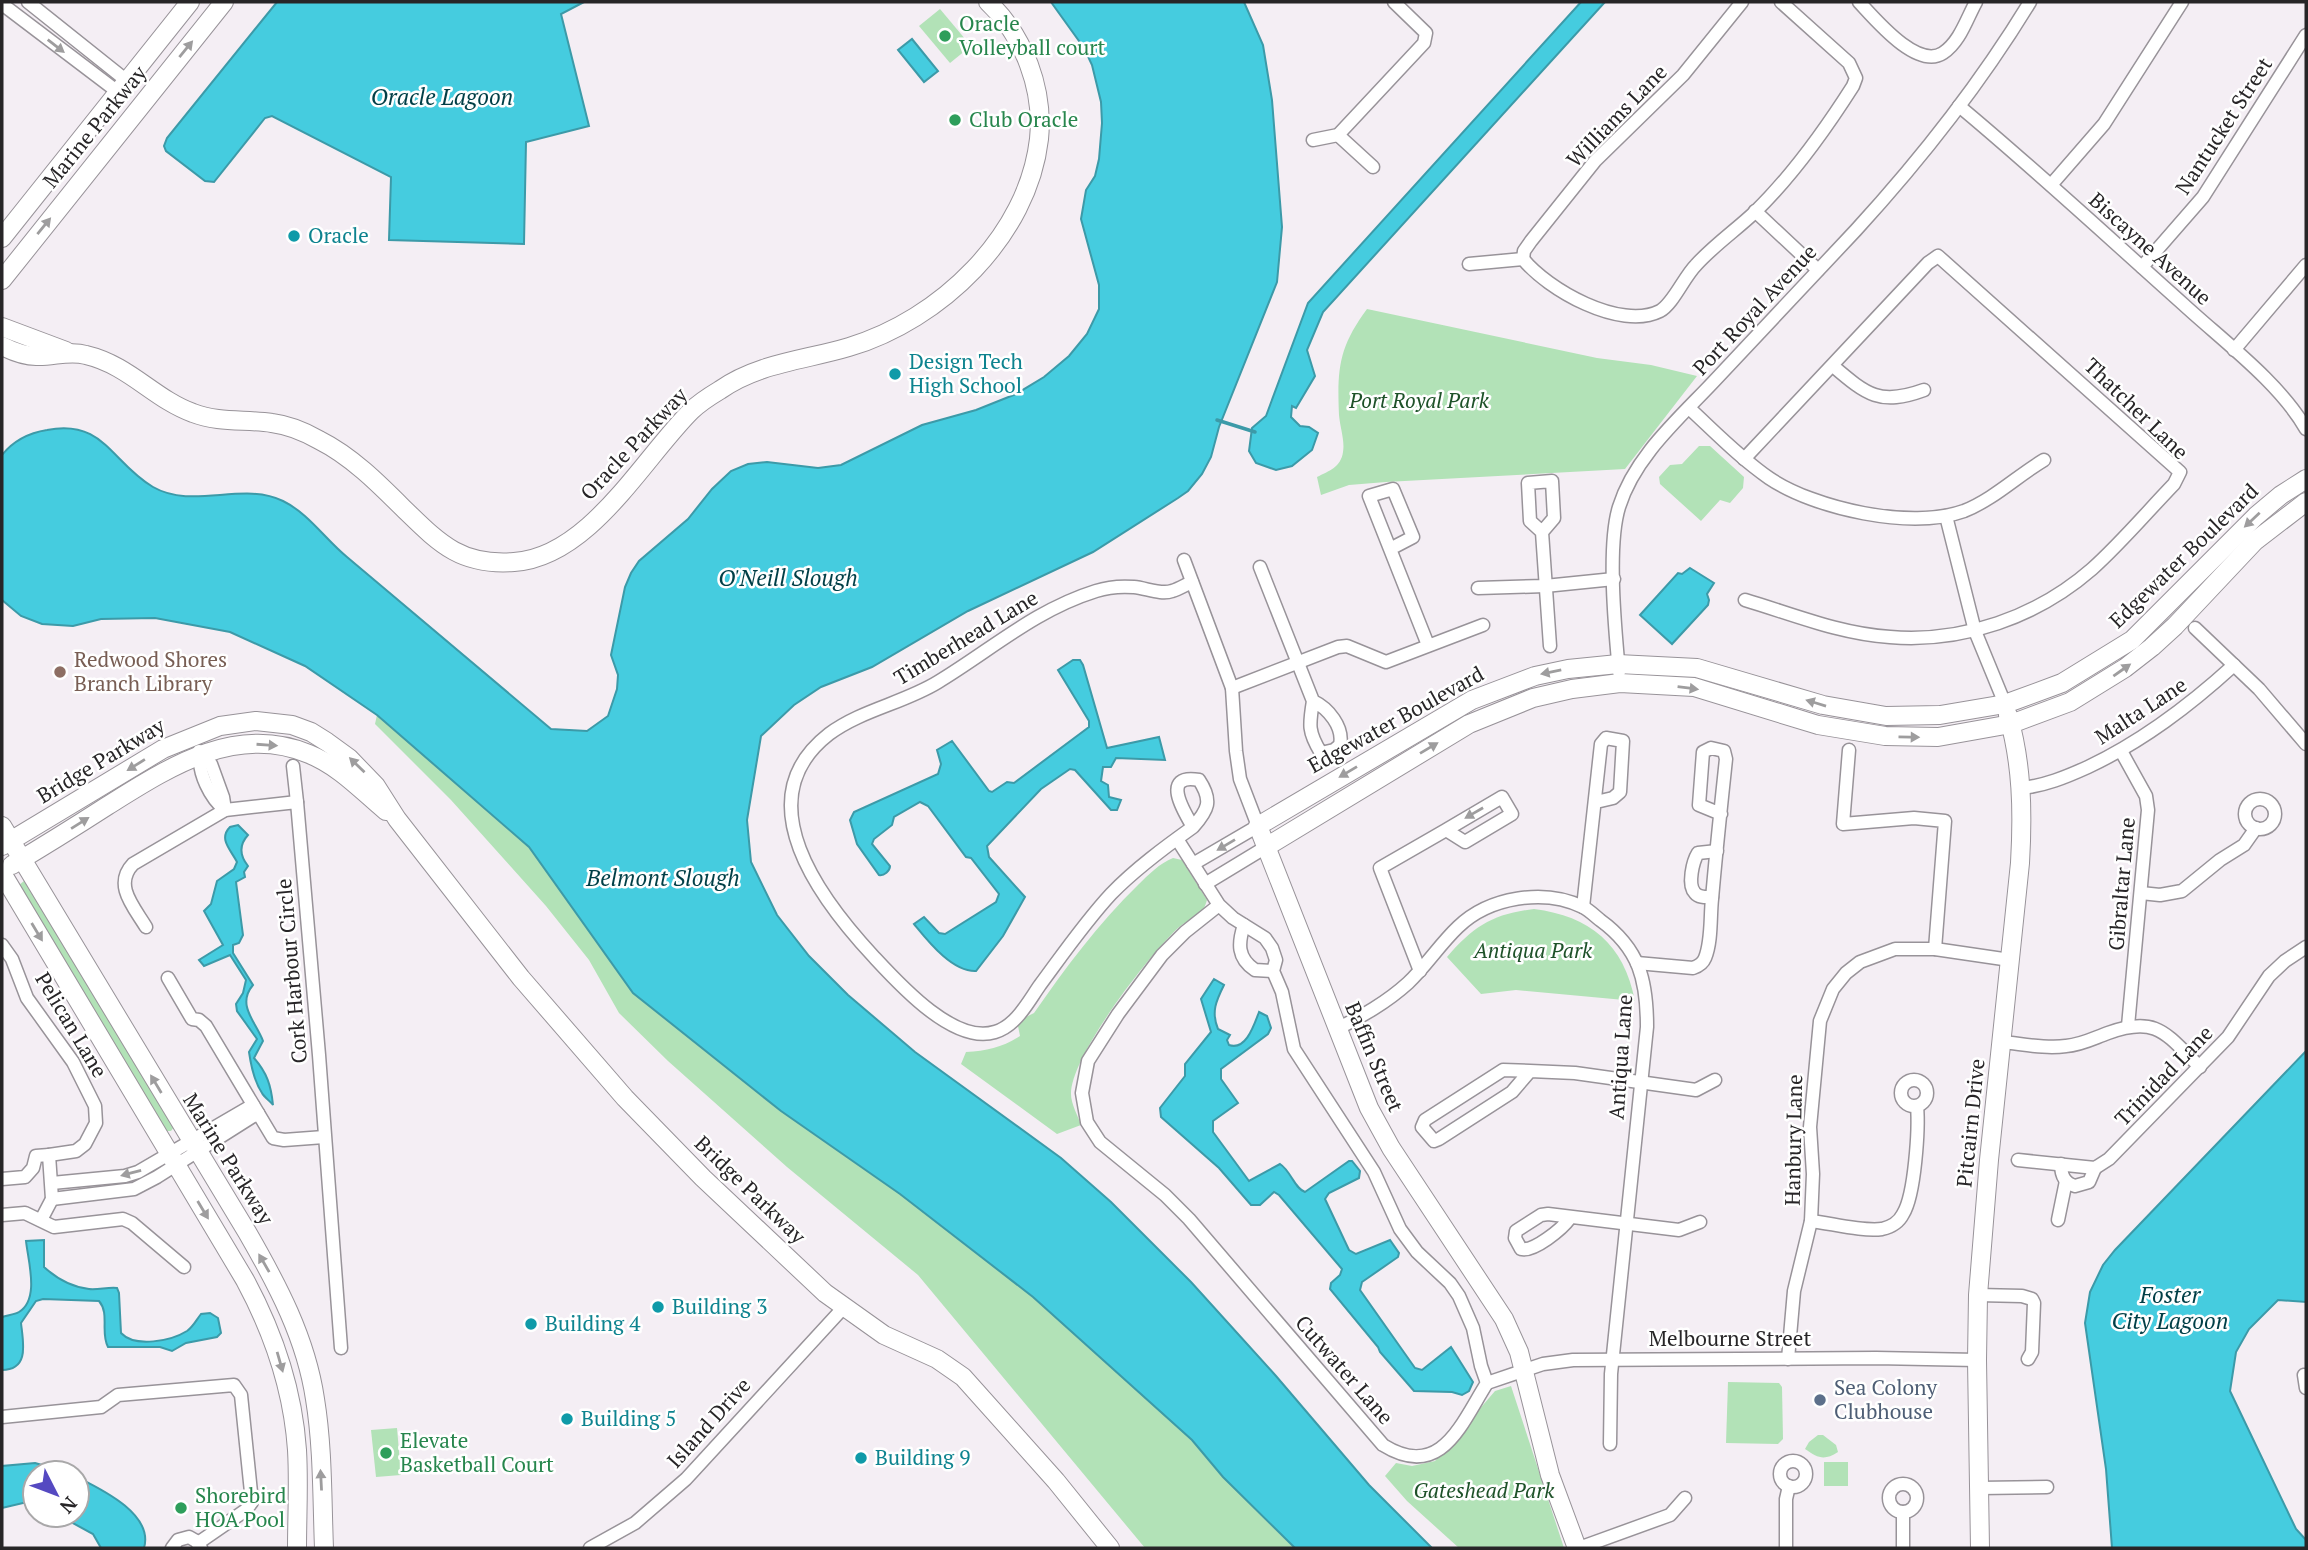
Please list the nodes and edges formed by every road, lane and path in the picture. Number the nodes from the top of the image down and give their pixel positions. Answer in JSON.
{"nodes":[{"id":1,"x":28,"y":2,"type":"edge"},
{"id":2,"x":190,"y":2,"type":"edge"},
{"id":3,"x":224,"y":2,"type":"edge"},
{"id":4,"x":988,"y":2,"type":"edge"},
{"id":5,"x":1742,"y":2,"type":"edge"},
{"id":6,"x":1781,"y":2,"type":"edge"},
{"id":7,"x":1859,"y":2,"type":"edge"},
{"id":8,"x":1976,"y":2,"type":"edge"},
{"id":9,"x":2029,"y":2,"type":"edge"},
{"id":10,"x":2182,"y":2,"type":"edge"},
{"id":11,"x":1396,"y":3,"type":"edge"},
{"id":12,"x":2,"y":4,"type":"edge"},
{"id":13,"x":2306,"y":35,"type":"edge"},
{"id":14,"x":122,"y":87,"type":"junction"},
{"id":15,"x":1959,"y":106,"type":"junction"},
{"id":16,"x":1338,"y":135,"type":"junction"},
{"id":17,"x":1313,"y":140,"type":"dead end"},
{"id":18,"x":1373,"y":167,"type":"dead end"},
{"id":19,"x":2051,"y":185,"type":"junction"},
{"id":20,"x":1755,"y":212,"type":"junction"},
{"id":21,"x":2,"y":238,"type":"edge"},
{"id":22,"x":1523,"y":259,"type":"junction"},
{"id":23,"x":1469,"y":264,"type":"dead end"},
{"id":24,"x":2306,"y":265,"type":"edge"},
{"id":25,"x":2142,"y":267,"type":"junction"},
{"id":26,"x":1818,"y":270,"type":"junction"},
{"id":27,"x":2,"y":280,"type":"edge"},
{"id":28,"x":2,"y":327,"type":"edge"},
{"id":29,"x":2,"y":346,"type":"edge"},
{"id":30,"x":2234,"y":350,"type":"junction"},
{"id":31,"x":69,"y":352,"type":"junction"},
{"id":32,"x":1833,"y":366,"type":"junction"},
{"id":33,"x":1924,"y":390,"type":"dead end"},
{"id":34,"x":1689,"y":408,"type":"junction"},
{"id":35,"x":2306,"y":429,"type":"edge"},
{"id":36,"x":1744,"y":459,"type":"junction"},
{"id":37,"x":2044,"y":460,"type":"dead end"},
{"id":38,"x":2306,"y":479,"type":"edge"},
{"id":39,"x":2306,"y":502,"type":"edge"},
{"id":40,"x":1946,"y":516,"type":"junction"},
{"id":41,"x":1542,"y":532,"type":"dead end"},
{"id":42,"x":1390,"y":549,"type":"junction"},
{"id":43,"x":1184,"y":560,"type":"dead end"},
{"id":44,"x":1260,"y":566,"type":"dead end"},
{"id":45,"x":1614,"y":579,"type":"junction"},
{"id":46,"x":1192,"y":582,"type":"junction"},
{"id":47,"x":1545,"y":586,"type":"junction"},
{"id":48,"x":1478,"y":589,"type":"dead end"},
{"id":49,"x":1745,"y":600,"type":"dead end"},
{"id":50,"x":1483,"y":625,"type":"dead end"},
{"id":51,"x":2195,"y":628,"type":"dead end"},
{"id":52,"x":1975,"y":631,"type":"junction"},
{"id":53,"x":1428,"y":645,"type":"junction"},
{"id":54,"x":1550,"y":646,"type":"dead end"},
{"id":55,"x":1297,"y":662,"type":"junction"},
{"id":56,"x":1618,"y":664,"type":"junction"},
{"id":57,"x":2234,"y":666,"type":"junction"},
{"id":58,"x":1620,"y":682,"type":"junction"},
{"id":59,"x":1232,"y":688,"type":"junction"},
{"id":60,"x":1314,"y":701,"type":"dead end"},
{"id":61,"x":2005,"y":705,"type":"junction"},
{"id":62,"x":2011,"y":724,"type":"junction"},
{"id":63,"x":190,"y":736,"type":"junction"},
{"id":64,"x":2306,"y":744,"type":"edge"},
{"id":65,"x":1849,"y":750,"type":"dead end"},
{"id":66,"x":2121,"y":751,"type":"junction"},
{"id":67,"x":200,"y":754,"type":"junction"},
{"id":68,"x":293,"y":766,"type":"dead end"},
{"id":69,"x":2021,"y":788,"type":"junction"},
{"id":70,"x":297,"y":802,"type":"junction"},
{"id":71,"x":1596,"y":802,"type":"junction"},
{"id":72,"x":225,"y":810,"type":"junction"},
{"id":73,"x":1721,"y":814,"type":"junction"},
{"id":74,"x":397,"y":820,"type":"junction"},
{"id":75,"x":1258,"y":826,"type":"junction"},
{"id":76,"x":1193,"y":827,"type":"dead end"},
{"id":77,"x":2256,"y":828,"type":"dead end"},
{"id":78,"x":1446,"y":830,"type":"junction"},
{"id":79,"x":5,"y":837,"type":"edge"},
{"id":80,"x":1177,"y":838,"type":"junction"},
{"id":81,"x":1266,"y":846,"type":"junction"},
{"id":82,"x":1717,"y":851,"type":"junction"},
{"id":83,"x":22,"y":859,"type":"junction"},
{"id":84,"x":1193,"y":864,"type":"junction"},
{"id":85,"x":2,"y":872,"type":"edge"},
{"id":86,"x":1205,"y":884,"type":"junction"},
{"id":87,"x":2140,"y":893,"type":"junction"},
{"id":88,"x":1712,"y":897,"type":"junction"},
{"id":89,"x":1219,"y":905,"type":"junction"},
{"id":90,"x":1584,"y":907,"type":"junction"},
{"id":91,"x":1244,"y":925,"type":"junction"},
{"id":92,"x":146,"y":927,"type":"dead end"},
{"id":93,"x":2,"y":945,"type":"edge"},
{"id":94,"x":2306,"y":947,"type":"edge"},
{"id":95,"x":1935,"y":948,"type":"junction"},
{"id":96,"x":2010,"y":960,"type":"junction"},
{"id":97,"x":1637,"y":963,"type":"junction"},
{"id":98,"x":1273,"y":971,"type":"junction"},
{"id":99,"x":1420,"y":971,"type":"junction"},
{"id":100,"x":168,"y":978,"type":"dead end"},
{"id":101,"x":2128,"y":1026,"type":"junction"},
{"id":102,"x":1336,"y":1029,"type":"junction"},
{"id":103,"x":2002,"y":1042,"type":"junction"},
{"id":104,"x":2200,"y":1067,"type":"junction"},
{"id":105,"x":1530,"y":1070,"type":"junction"},
{"id":106,"x":1715,"y":1080,"type":"dead end"},
{"id":107,"x":1640,"y":1082,"type":"junction"},
{"id":108,"x":1917,"y":1106,"type":"dead end"},
{"id":109,"x":255,"y":1109,"type":"junction"},
{"id":110,"x":324,"y":1137,"type":"junction"},
{"id":111,"x":194,"y":1147,"type":"junction"},
{"id":112,"x":49,"y":1155,"type":"junction"},
{"id":113,"x":173,"y":1160,"type":"junction"},
{"id":114,"x":2018,"y":1160,"type":"dead end"},
{"id":115,"x":2061,"y":1164,"type":"junction"},
{"id":116,"x":2095,"y":1168,"type":"junction"},
{"id":117,"x":2,"y":1179,"type":"edge"},
{"id":118,"x":2066,"y":1181,"type":"junction"},
{"id":119,"x":52,"y":1183,"type":"junction"},
{"id":120,"x":52,"y":1199,"type":"junction"},
{"id":121,"x":2,"y":1215,"type":"edge"},
{"id":122,"x":1570,"y":1218,"type":"dead end"},
{"id":123,"x":41,"y":1220,"type":"junction"},
{"id":124,"x":2058,"y":1220,"type":"dead end"},
{"id":125,"x":1811,"y":1221,"type":"junction"},
{"id":126,"x":1700,"y":1222,"type":"dead end"},
{"id":127,"x":1626,"y":1225,"type":"junction"},
{"id":128,"x":184,"y":1267,"type":"dead end"},
{"id":129,"x":1978,"y":1295,"type":"junction"},
{"id":130,"x":844,"y":1307,"type":"junction"},
{"id":131,"x":341,"y":1348,"type":"dead end"},
{"id":132,"x":1612,"y":1359,"type":"junction"},
{"id":133,"x":1788,"y":1359,"type":"junction"},
{"id":134,"x":2028,"y":1359,"type":"dead end"},
{"id":135,"x":1977,"y":1360,"type":"junction"},
{"id":136,"x":1523,"y":1371,"type":"junction"},
{"id":137,"x":1487,"y":1383,"type":"junction"},
{"id":138,"x":2,"y":1417,"type":"edge"},
{"id":139,"x":1611,"y":1444,"type":"dead end"},
{"id":140,"x":1789,"y":1486,"type":"dead end"},
{"id":141,"x":2047,"y":1487,"type":"dead end"},
{"id":142,"x":1979,"y":1488,"type":"junction"},
{"id":143,"x":1685,"y":1498,"type":"dead end"},
{"id":144,"x":1903,"y":1512,"type":"dead end"},
{"id":145,"x":199,"y":1546,"type":"edge"},
{"id":146,"x":172,"y":1548,"type":"edge"},
{"id":147,"x":297,"y":1548,"type":"edge"},
{"id":148,"x":324,"y":1548,"type":"edge"},
{"id":149,"x":590,"y":1548,"type":"edge"},
{"id":150,"x":1110,"y":1548,"type":"edge"},
{"id":151,"x":1578,"y":1548,"type":"edge"},
{"id":152,"x":1786,"y":1548,"type":"edge"},
{"id":153,"x":1903,"y":1548,"type":"edge"},
{"id":154,"x":1980,"y":1548,"type":"edge"}],
"edges":[{"from":1,"to":14,"type":"street"},
{"from":2,"to":14,"type":"street","name":"Marine Parkway"},
{"from":27,"to":3,"type":"street","name":"Marine Parkway","one_way":true},
{"from":4,"to":31,"type":"street","name":"Oracle Parkway"},
{"from":5,"to":22,"type":"street","name":"Williams Lane"},
{"from":6,"to":20,"type":"street"},
{"from":7,"to":8,"type":"street"},
{"from":9,"to":15,"type":"street","name":"Port Royal Avenue"},
{"from":10,"to":19,"type":"street"},
{"from":11,"to":16,"type":"street"},
{"from":12,"to":14,"type":"street","one_way":true},
{"from":13,"to":25,"type":"street","name":"Nantucket Street"},
{"from":14,"to":21,"type":"street","name":"Marine Parkway"},
{"from":15,"to":19,"type":"street","name":"Biscayne Avenue"},
{"from":15,"to":26,"type":"street","name":"Port Royal Avenue"},
{"from":16,"to":17,"type":"street"},
{"from":16,"to":18,"type":"street"},
{"from":19,"to":25,"type":"street","name":"Biscayne Avenue"},
{"from":20,"to":22,"type":"street"},
{"from":20,"to":26,"type":"street"},
{"from":22,"to":23,"type":"street"},
{"from":24,"to":30,"type":"street"},
{"from":25,"to":30,"type":"street","name":"Biscayne Avenue"},
{"from":26,"to":34,"type":"street","name":"Port Royal Avenue"},
{"from":28,"to":31,"type":"street","name":"Oracle Parkway"},
{"from":29,"to":31,"type":"street","name":"Oracle Parkway"},
{"from":30,"to":35,"type":"street","name":"Biscayne Avenue"},
{"from":32,"to":33,"type":"street"},
{"from":32,"to":36,"type":"street","name":"Thatcher Lane"},
{"from":32,"to":52,"type":"street","name":"Thatcher Lane"},
{"from":34,"to":36,"type":"street"},
{"from":34,"to":45,"type":"street","name":"Port Royal Avenue"},
{"from":36,"to":40,"type":"street"},
{"from":37,"to":40,"type":"street"},
{"from":38,"to":61,"type":"street","name":"Edgewater Boulevard","one_way":true},
{"from":62,"to":39,"type":"street","name":"Edgewater Boulevard","one_way":true},
{"from":40,"to":52,"type":"street"},
{"from":41,"to":47,"type":"street"},
{"from":42,"to":42,"type":"street"},
{"from":42,"to":53,"type":"street"},
{"from":43,"to":46,"type":"street","name":"Baffin Street"},
{"from":44,"to":55,"type":"street"},
{"from":45,"to":47,"type":"street"},
{"from":45,"to":56,"type":"street","name":"Port Royal Avenue"},
{"from":46,"to":59,"type":"street","name":"Baffin Street"},
{"from":46,"to":80,"type":"street","name":"Timberhead Lane"},
{"from":47,"to":48,"type":"street"},
{"from":47,"to":54,"type":"street"},
{"from":49,"to":52,"type":"street","name":"Thatcher Lane"},
{"from":50,"to":53,"type":"street"},
{"from":51,"to":57,"type":"street"},
{"from":52,"to":61,"type":"street"},
{"from":53,"to":55,"type":"street"},
{"from":55,"to":59,"type":"street"},
{"from":55,"to":60,"type":"street"},
{"from":56,"to":58,"type":"street","name":"Port Royal Avenue"},
{"from":61,"to":56,"type":"street","name":"Edgewater Boulevard","one_way":true},
{"from":56,"to":75,"type":"street","name":"Edgewater Boulevard","one_way":true},
{"from":57,"to":64,"type":"street"},
{"from":57,"to":66,"type":"street","name":"Malta Lane"},
{"from":58,"to":62,"type":"street","name":"Edgewater Boulevard","one_way":true},
{"from":81,"to":58,"type":"street","name":"Edgewater Boulevard","one_way":true},
{"from":59,"to":75,"type":"street","name":"Baffin Street"},
{"from":61,"to":62,"type":"street","name":"Pitcairn Drive"},
{"from":62,"to":69,"type":"street","name":"Pitcairn Drive"},
{"from":63,"to":67,"type":"street"},
{"from":74,"to":63,"type":"street","name":"Bridge Parkway","one_way":true},
{"from":63,"to":79,"type":"street","name":"Bridge Parkway","one_way":true},
{"from":65,"to":95,"type":"street"},
{"from":66,"to":69,"type":"street","name":"Malta Lane"},
{"from":66,"to":87,"type":"street","name":"Gibraltar Lane"},
{"from":67,"to":72,"type":"street"},
{"from":67,"to":74,"type":"street","name":"Bridge Parkway","one_way":true},
{"from":83,"to":67,"type":"street","name":"Bridge Parkway","one_way":true},
{"from":68,"to":70,"type":"street","name":"Cork Harbour Circle"},
{"from":69,"to":96,"type":"street","name":"Pitcairn Drive"},
{"from":70,"to":72,"type":"street"},
{"from":70,"to":110,"type":"street","name":"Cork Harbour Circle"},
{"from":71,"to":71,"type":"street"},
{"from":71,"to":90,"type":"street"},
{"from":72,"to":92,"type":"street"},
{"from":73,"to":73,"type":"street"},
{"from":73,"to":82,"type":"street"},
{"from":74,"to":130,"type":"street","name":"Bridge Parkway"},
{"from":75,"to":81,"type":"street","name":"Baffin Street"},
{"from":75,"to":84,"type":"street","name":"Edgewater Boulevard","one_way":true},
{"from":76,"to":80,"type":"street","name":"Timberhead Lane"},
{"from":77,"to":87,"type":"street"},
{"from":78,"to":78,"type":"street","one_way":true},
{"from":78,"to":99,"type":"street"},
{"from":79,"to":83,"type":"street","name":"Marine Parkway"},
{"from":80,"to":84,"type":"street"},
{"from":81,"to":86,"type":"street","name":"Edgewater Boulevard"},
{"from":81,"to":102,"type":"street","name":"Baffin Street"},
{"from":82,"to":88,"type":"street"},
{"from":82,"to":88,"type":"street"},
{"from":83,"to":85,"type":"street","name":"Bridge Parkway"},
{"from":111,"to":83,"type":"street","name":"Marine Parkway","one_way":true},
{"from":84,"to":86,"type":"street"},
{"from":85,"to":113,"type":"street","one_way":true},
{"from":86,"to":89,"type":"street"},
{"from":87,"to":101,"type":"street","name":"Gibraltar Lane"},
{"from":88,"to":97,"type":"street"},
{"from":89,"to":91,"type":"street"},
{"from":89,"to":137,"type":"street","name":"Cutwater Lane"},
{"from":90,"to":97,"type":"street","name":"Antiqua Lane"},
{"from":90,"to":99,"type":"street","name":"Antiqua Lane"},
{"from":91,"to":98,"type":"street"},
{"from":91,"to":98,"type":"street"},
{"from":93,"to":112,"type":"street","name":"Pelican Lane"},
{"from":94,"to":104,"type":"street","name":"Trinidad Lane"},
{"from":95,"to":96,"type":"street","name":"Hanbury Lane"},
{"from":95,"to":125,"type":"street","name":"Hanbury Lane"},
{"from":96,"to":103,"type":"street","name":"Pitcairn Drive"},
{"from":97,"to":107,"type":"street","name":"Antiqua Lane"},
{"from":98,"to":137,"type":"street"},
{"from":99,"to":102,"type":"street","name":"Antiqua Lane"},
{"from":100,"to":109,"type":"street"},
{"from":101,"to":103,"type":"street"},
{"from":101,"to":104,"type":"street"},
{"from":102,"to":136,"type":"street","name":"Baffin Street"},
{"from":103,"to":129,"type":"street","name":"Pitcairn Drive"},
{"from":104,"to":116,"type":"street","name":"Trinidad Lane"},
{"from":105,"to":105,"type":"street"},
{"from":105,"to":107,"type":"street"},
{"from":106,"to":107,"type":"street"},
{"from":107,"to":127,"type":"street","name":"Antiqua Lane"},
{"from":108,"to":125,"type":"street"},
{"from":109,"to":110,"type":"street"},
{"from":109,"to":111,"type":"street"},
{"from":110,"to":131,"type":"street","name":"Cork Harbour Circle"},
{"from":111,"to":113,"type":"street"},
{"from":148,"to":111,"type":"street","name":"Marine Parkway","one_way":true},
{"from":112,"to":117,"type":"street"},
{"from":112,"to":119,"type":"street"},
{"from":113,"to":119,"type":"street","one_way":true},
{"from":113,"to":120,"type":"street"},
{"from":113,"to":147,"type":"street","one_way":true},
{"from":114,"to":115,"type":"street"},
{"from":115,"to":116,"type":"street"},
{"from":115,"to":118,"type":"street"},
{"from":116,"to":118,"type":"street","name":"Trinidad Lane"},
{"from":118,"to":124,"type":"street"},
{"from":119,"to":120,"type":"street"},
{"from":120,"to":123,"type":"street"},
{"from":121,"to":123,"type":"street"},
{"from":122,"to":127,"type":"street"},
{"from":123,"to":128,"type":"street"},
{"from":125,"to":133,"type":"street","name":"Hanbury Lane"},
{"from":126,"to":127,"type":"street"},
{"from":127,"to":132,"type":"street","name":"Antiqua Lane"},
{"from":129,"to":134,"type":"street"},
{"from":129,"to":135,"type":"street","name":"Pitcairn Drive"},
{"from":130,"to":149,"type":"street","name":"Island Drive"},
{"from":130,"to":150,"type":"street","name":"Bridge Parkway"},
{"from":132,"to":133,"type":"street","name":"Melbourne Street"},
{"from":132,"to":136,"type":"street","name":"Melbourne Street"},
{"from":132,"to":139,"type":"street","name":"Antiqua Lane"},
{"from":133,"to":135,"type":"street","name":"Melbourne Street"},
{"from":135,"to":142,"type":"street","name":"Pitcairn Drive"},
{"from":136,"to":137,"type":"street","name":"Melbourne Street"},
{"from":136,"to":151,"type":"street","name":"Baffin Street"},
{"from":138,"to":145,"type":"street"},
{"from":140,"to":152,"type":"street"},
{"from":141,"to":142,"type":"street"},
{"from":142,"to":154,"type":"street","name":"Pitcairn Drive"},
{"from":143,"to":151,"type":"street"},
{"from":144,"to":153,"type":"street"},
{"from":145,"to":146,"type":"street"}]}
